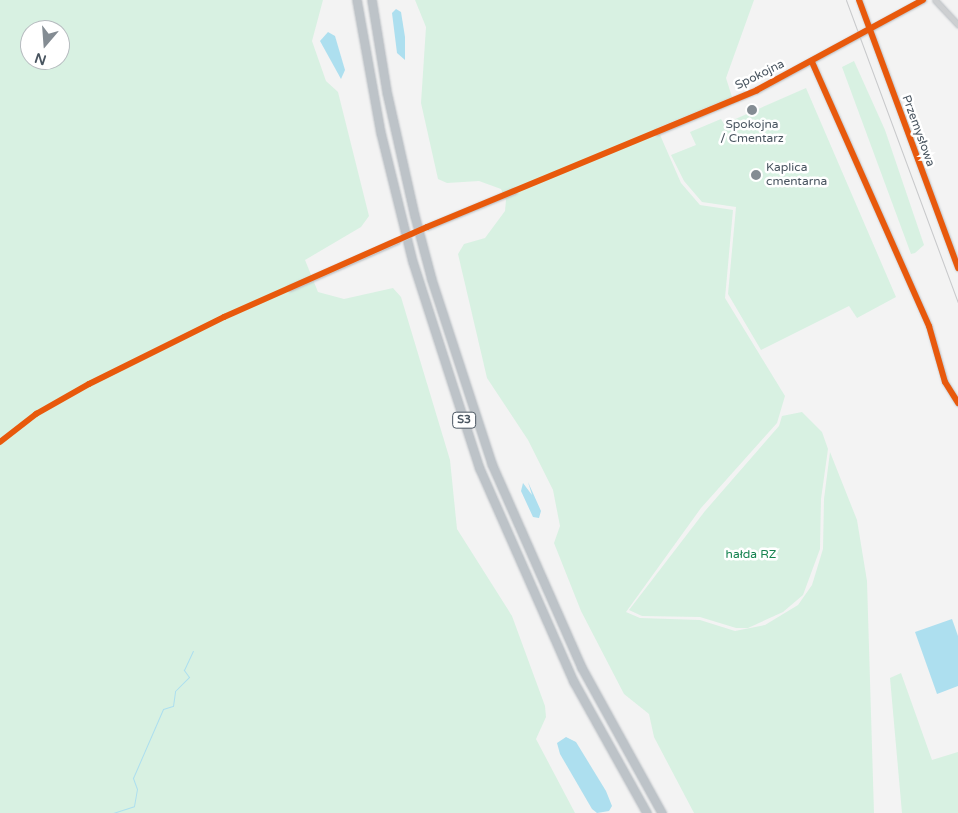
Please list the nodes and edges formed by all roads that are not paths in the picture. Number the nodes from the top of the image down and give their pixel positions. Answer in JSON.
{"nodes":[{"id":1,"x":357,"y":0,"type":"edge"},
{"id":2,"x":372,"y":0,"type":"edge"},
{"id":3,"x":859,"y":0,"type":"edge"},
{"id":4,"x":923,"y":0,"type":"edge"},
{"id":5,"x":935,"y":0,"type":"edge"},
{"id":6,"x":958,"y":25,"type":"edge"},
{"id":7,"x":870,"y":31,"type":"junction"},
{"id":8,"x":812,"y":62,"type":"junction"},
{"id":9,"x":656,"y":132,"type":"dead end"},
{"id":10,"x":514,"y":191,"type":"dead end"},
{"id":11,"x":958,"y":268,"type":"edge"},
{"id":12,"x":290,"y":288,"type":"dead end"},
{"id":13,"x":958,"y":404,"type":"edge"},
{"id":14,"x":647,"y":813,"type":"edge"},
{"id":15,"x":662,"y":813,"type":"edge"}],
"edges":[{"from":1,"to":14,"type":"highway","number":"S3"},
{"from":2,"to":15,"type":"highway","number":"S3"},
{"from":3,"to":7,"type":"street","name":"Przemysłowa"},
{"from":4,"to":7,"type":"street","name":"Spokojna"},
{"from":5,"to":6,"type":"street"},
{"from":7,"to":8,"type":"street","name":"Spokojna"},
{"from":7,"to":11,"type":"street","name":"Przemysłowa"},
{"from":8,"to":9,"type":"street","name":"Spokojna"},
{"from":8,"to":13,"type":"street"},
{"from":10,"to":12,"type":"street","bridge":true}]}
